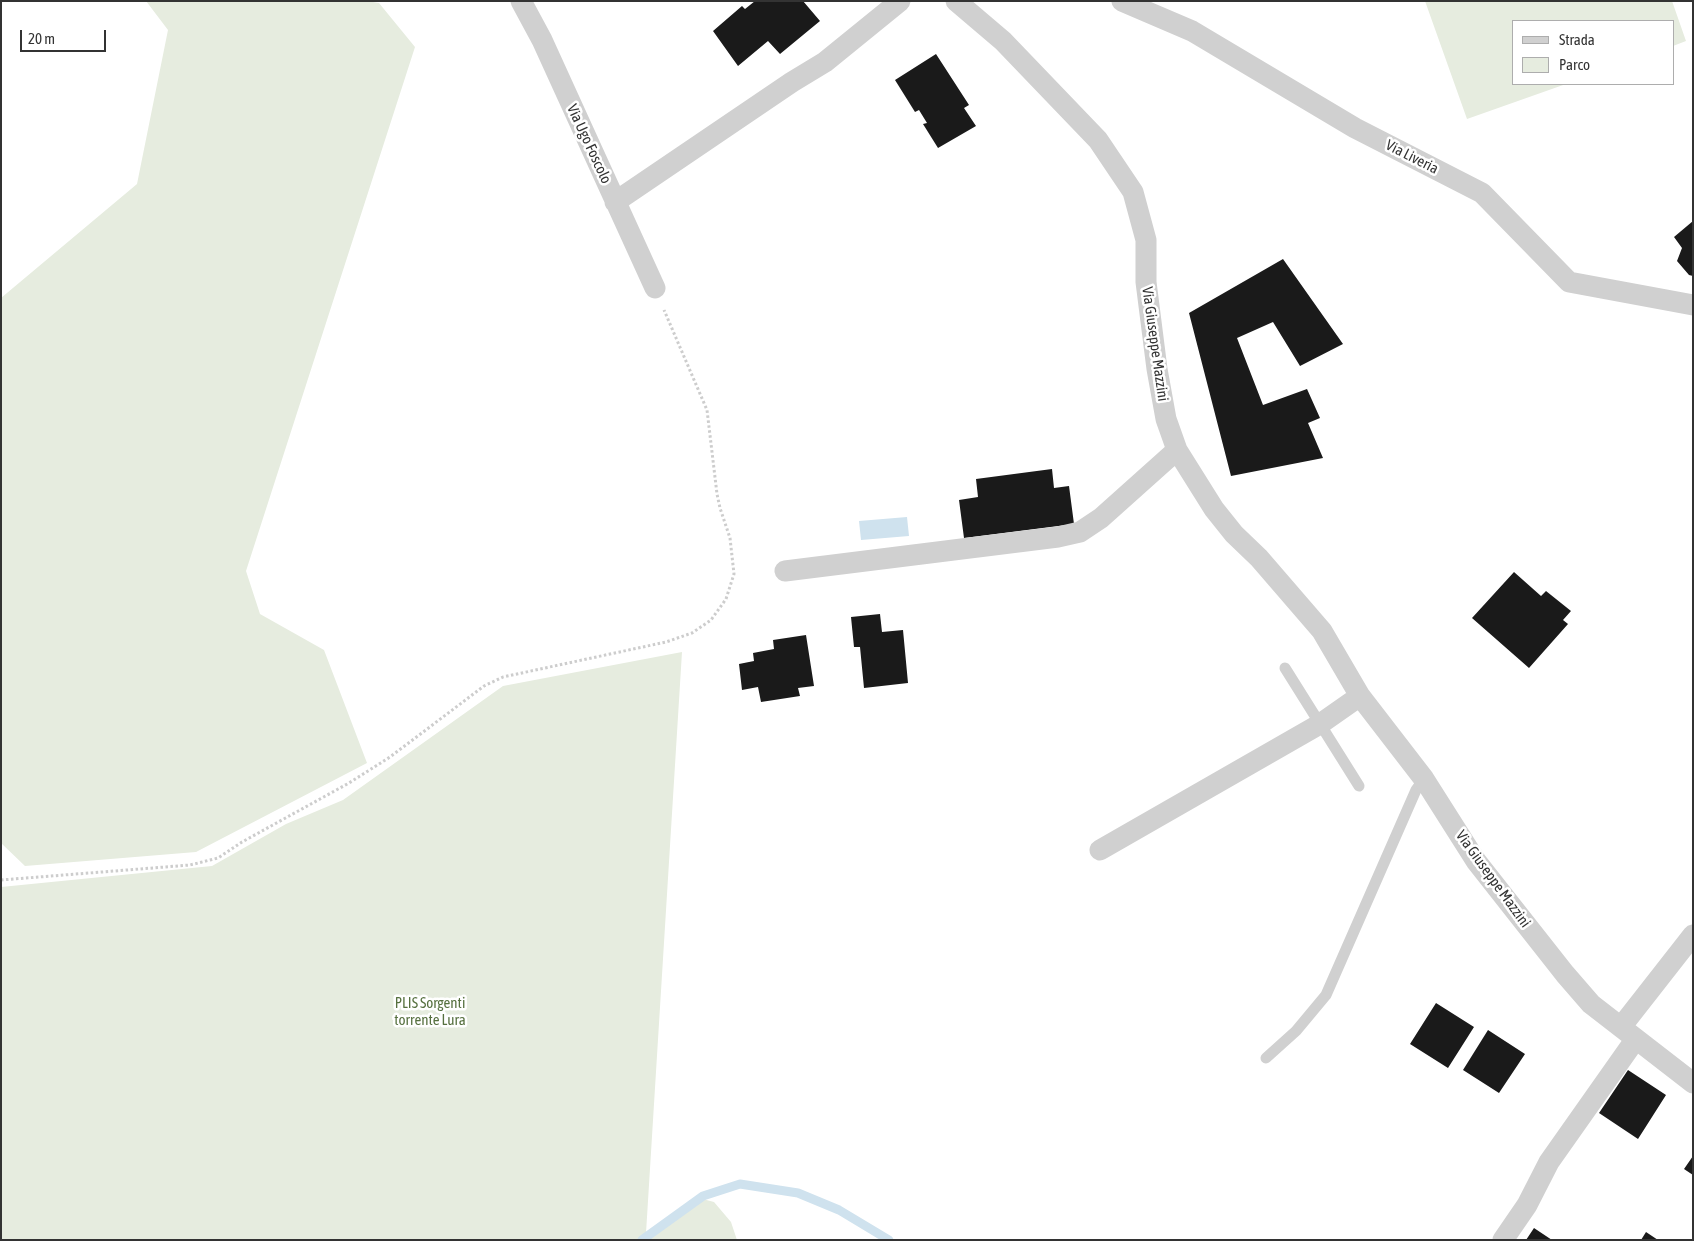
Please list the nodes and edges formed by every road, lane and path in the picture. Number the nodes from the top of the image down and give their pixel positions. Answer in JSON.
{"nodes":[{"id":1,"x":521,"y":1,"type":"edge"},
{"id":2,"x":900,"y":1,"type":"edge"},
{"id":3,"x":956,"y":1,"type":"edge"},
{"id":4,"x":1122,"y":1,"type":"edge"},
{"id":5,"x":616,"y":202,"type":"junction"},
{"id":6,"x":655,"y":288,"type":"joint"},
{"id":7,"x":1693,"y":305,"type":"edge"},
{"id":8,"x":1177,"y":450,"type":"junction"},
{"id":9,"x":785,"y":571,"type":"dead end"},
{"id":10,"x":1285,"y":668,"type":"dead end"},
{"id":11,"x":1360,"y":696,"type":"junction"},
{"id":12,"x":1320,"y":724,"type":"junction"},
{"id":13,"x":1424,"y":779,"type":"junction"},
{"id":14,"x":1359,"y":786,"type":"dead end"},
{"id":15,"x":1100,"y":850,"type":"dead end"},
{"id":16,"x":1,"y":880,"type":"edge"},
{"id":17,"x":1693,"y":935,"type":"edge"},
{"id":18,"x":1628,"y":1034,"type":"junction"},
{"id":19,"x":1266,"y":1058,"type":"dead end"},
{"id":20,"x":1693,"y":1084,"type":"edge"},
{"id":21,"x":1503,"y":1240,"type":"edge"}],
"edges":[{"from":1,"to":5,"type":"street","name":"Via Ugo Foscolo"},
{"from":2,"to":5,"type":"street"},
{"from":3,"to":8,"type":"street","name":"Via Giuseppe Mazzini"},
{"from":4,"to":7,"type":"street","name":"Via Liveria"},
{"from":5,"to":6,"type":"street","name":"Via Ugo Foscolo"},
{"from":6,"to":16,"type":"path"},
{"from":8,"to":9,"type":"street"},
{"from":8,"to":11,"type":"street","name":"Via Giuseppe Mazzini"},
{"from":10,"to":12,"type":"lane"},
{"from":11,"to":12,"type":"street"},
{"from":11,"to":13,"type":"street","name":"Via Giuseppe Mazzini"},
{"from":12,"to":14,"type":"lane"},
{"from":12,"to":15,"type":"street"},
{"from":13,"to":18,"type":"street","name":"Via Giuseppe Mazzini"},
{"from":13,"to":19,"type":"lane"},
{"from":17,"to":18,"type":"street"},
{"from":18,"to":20,"type":"street","name":"Via Giuseppe Mazzini"},
{"from":18,"to":21,"type":"street"}]}
